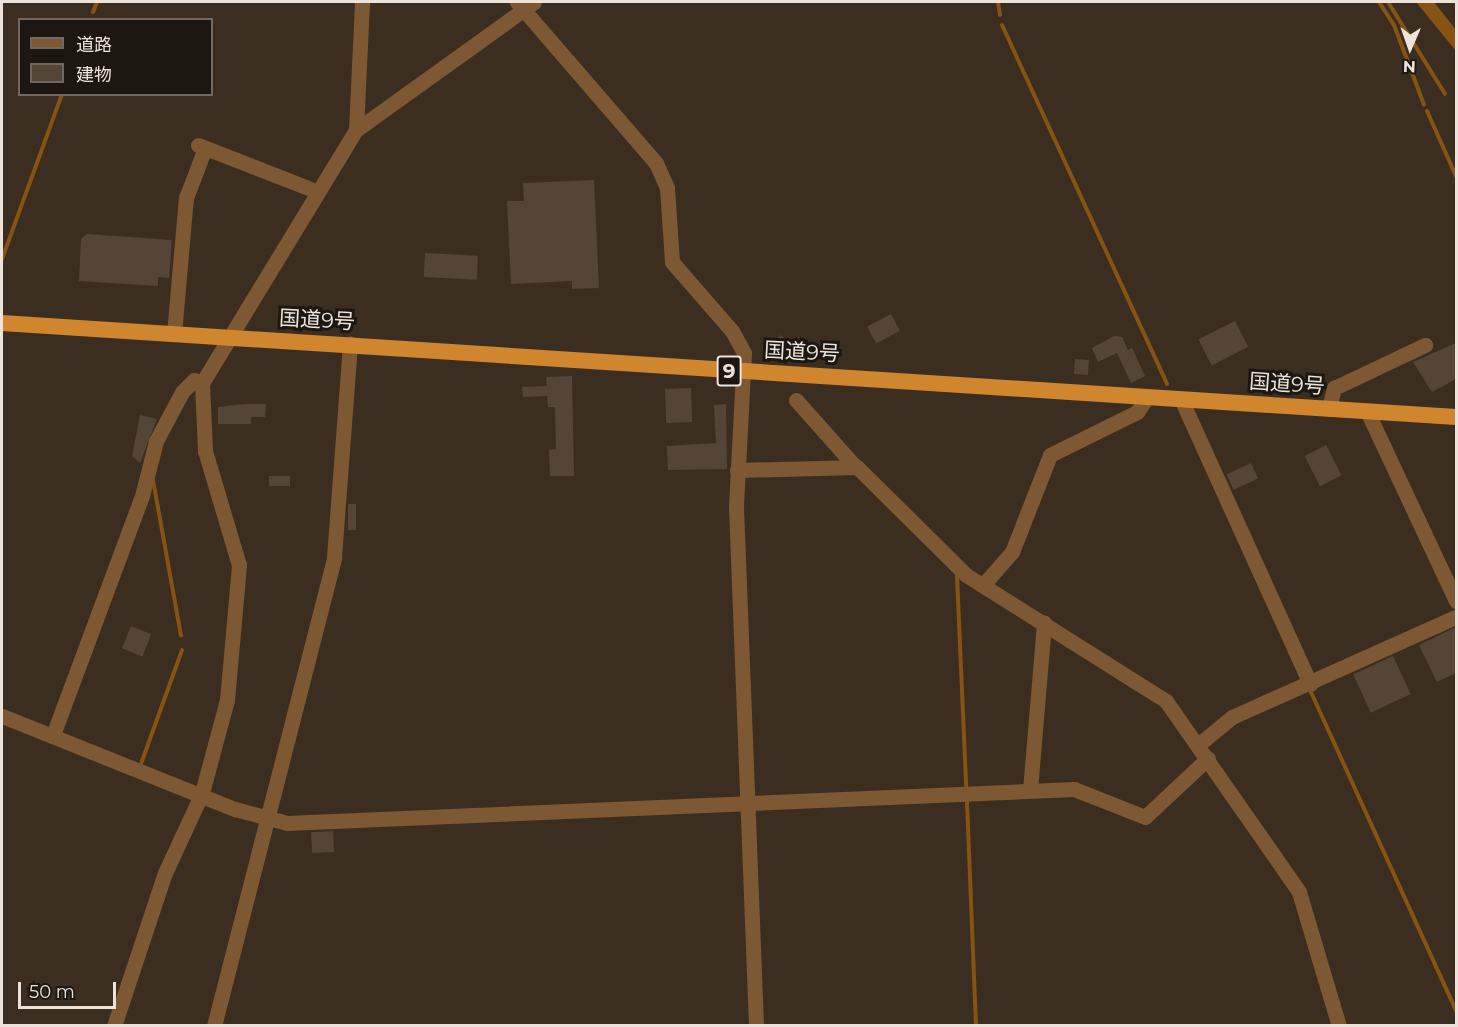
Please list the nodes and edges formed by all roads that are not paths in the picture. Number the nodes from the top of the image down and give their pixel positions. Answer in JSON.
{"nodes":[{"id":1,"x":362,"y":2,"type":"edge"},
{"id":2,"x":524,"y":5,"type":"edge"},
{"id":3,"x":356,"y":130,"type":"junction"},
{"id":4,"x":316,"y":191,"type":"junction"},
{"id":5,"x":2,"y":323,"type":"edge"},
{"id":6,"x":174,"y":334,"type":"junction"},
{"id":7,"x":229,"y":337,"type":"junction"},
{"id":8,"x":350,"y":344,"type":"junction"},
{"id":9,"x":1425,"y":345,"type":"dead end"},
{"id":10,"x":742,"y":371,"type":"junction"},
{"id":11,"x":202,"y":383,"type":"junction"},
{"id":12,"x":1147,"y":397,"type":"junction"},
{"id":13,"x":1181,"y":399,"type":"junction"},
{"id":14,"x":796,"y":400,"type":"dead end"},
{"id":15,"x":1329,"y":409,"type":"junction"},
{"id":16,"x":1367,"y":411,"type":"junction"},
{"id":17,"x":1456,"y":417,"type":"edge"},
{"id":18,"x":854,"y":465,"type":"junction"},
{"id":19,"x":737,"y":470,"type":"junction"},
{"id":20,"x":983,"y":585,"type":"junction"},
{"id":21,"x":1456,"y":601,"type":"edge"},
{"id":22,"x":1456,"y":617,"type":"edge"},
{"id":23,"x":1044,"y":623,"type":"junction"},
{"id":24,"x":1310,"y":684,"type":"junction"},
{"id":25,"x":2,"y":716,"type":"edge"},
{"id":26,"x":53,"y":735,"type":"junction"},
{"id":27,"x":1198,"y":745,"type":"junction"},
{"id":28,"x":1208,"y":758,"type":"junction"},
{"id":29,"x":1030,"y":790,"type":"junction"},
{"id":30,"x":202,"y":793,"type":"junction"},
{"id":31,"x":747,"y":802,"type":"junction"},
{"id":32,"x":267,"y":820,"type":"junction"},
{"id":33,"x":114,"y":1026,"type":"edge"},
{"id":34,"x":214,"y":1026,"type":"edge"},
{"id":35,"x":756,"y":1026,"type":"edge"},
{"id":36,"x":1339,"y":1026,"type":"edge"}],
"edges":[{"from":1,"to":3,"type":"street"},
{"from":2,"to":3,"type":"street"},
{"from":2,"to":10,"type":"street"},
{"from":3,"to":4,"type":"street"},
{"from":4,"to":6,"type":"street"},
{"from":4,"to":7,"type":"street"},
{"from":5,"to":6,"type":"highway","name":"国道9号","number":"9"},
{"from":6,"to":7,"type":"highway","name":"国道9号","number":"9"},
{"from":7,"to":8,"type":"highway","name":"国道9号","number":"9"},
{"from":7,"to":11,"type":"street"},
{"from":8,"to":10,"type":"highway","name":"国道9号","number":"9"},
{"from":8,"to":32,"type":"street"},
{"from":9,"to":15,"type":"street"},
{"from":10,"to":12,"type":"highway","name":"国道9号","number":"9"},
{"from":10,"to":19,"type":"street"},
{"from":11,"to":26,"type":"street"},
{"from":11,"to":30,"type":"street"},
{"from":12,"to":13,"type":"highway","name":"国道9号","number":"9"},
{"from":12,"to":20,"type":"street"},
{"from":13,"to":15,"type":"highway","name":"国道9号","number":"9"},
{"from":13,"to":24,"type":"street"},
{"from":14,"to":18,"type":"street"},
{"from":15,"to":16,"type":"highway","name":"国道9号","number":"9"},
{"from":16,"to":17,"type":"highway","name":"国道9号","number":"9"},
{"from":16,"to":21,"type":"street"},
{"from":18,"to":19,"type":"street"},
{"from":18,"to":20,"type":"street"},
{"from":19,"to":31,"type":"street"},
{"from":20,"to":23,"type":"street"},
{"from":22,"to":24,"type":"street"},
{"from":23,"to":27,"type":"street"},
{"from":23,"to":29,"type":"street"},
{"from":24,"to":27,"type":"street"},
{"from":25,"to":26,"type":"street"},
{"from":26,"to":30,"type":"street"},
{"from":27,"to":28,"type":"street"},
{"from":28,"to":29,"type":"street"},
{"from":28,"to":36,"type":"street"},
{"from":29,"to":31,"type":"street"},
{"from":30,"to":32,"type":"street"},
{"from":30,"to":33,"type":"street"},
{"from":31,"to":32,"type":"street"},
{"from":31,"to":35,"type":"street"},
{"from":32,"to":34,"type":"street"}]}
